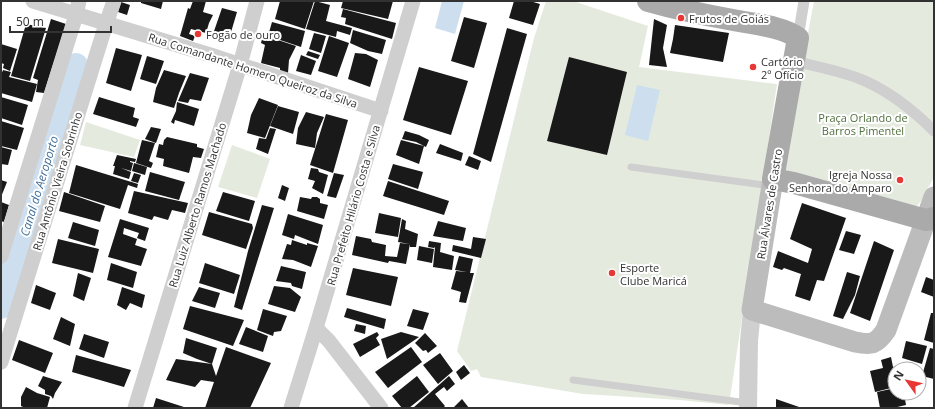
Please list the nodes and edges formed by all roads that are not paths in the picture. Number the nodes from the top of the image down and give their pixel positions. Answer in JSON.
{"nodes":[{"id":1,"x":33,"y":1,"type":"edge"},
{"id":2,"x":114,"y":1,"type":"edge"},
{"id":3,"x":257,"y":1,"type":"edge"},
{"id":4,"x":413,"y":1,"type":"edge"},
{"id":5,"x":648,"y":1,"type":"edge"},
{"id":6,"x":804,"y":1,"type":"edge"},
{"id":7,"x":77,"y":8,"type":"edge"},
{"id":8,"x":106,"y":24,"type":"junction"},
{"id":9,"x":798,"y":38,"type":"junction"},
{"id":10,"x":794,"y":61,"type":"junction"},
{"id":11,"x":240,"y":65,"type":"junction"},
{"id":12,"x":380,"y":111,"type":"junction"},
{"id":13,"x":934,"y":132,"type":"edge"},
{"id":14,"x":631,"y":167,"type":"dead end"},
{"id":15,"x":773,"y":179,"type":"junction"},
{"id":16,"x":934,"y":197,"type":"edge"},
{"id":17,"x":930,"y":219,"type":"edge"},
{"id":18,"x":1,"y":256,"type":"edge"},
{"id":19,"x":752,"y":310,"type":"junction"},
{"id":20,"x":316,"y":328,"type":"junction"},
{"id":21,"x":1,"y":362,"type":"edge"},
{"id":22,"x":573,"y":380,"type":"dead end"},
{"id":23,"x":748,"y":406,"type":"edge"},
{"id":24,"x":135,"y":408,"type":"edge"},
{"id":25,"x":291,"y":408,"type":"edge"},
{"id":26,"x":381,"y":408,"type":"edge"}],
"edges":[{"from":1,"to":7,"type":"street","name":"Rua Comandante Homero Queiroz da Silva"},
{"from":2,"to":8,"type":"street","name":"Rua Antônio Vieira Sobrinho"},
{"from":3,"to":11,"type":"street","name":"Rua Luiz Alberto Ramos Machado"},
{"from":4,"to":12,"type":"street","name":"Rua Prefeito Hilário Costa e Silva"},
{"from":5,"to":9,"type":"main road"},
{"from":6,"to":9,"type":"street","name":"Rua Álvares de Castro"},
{"from":7,"to":8,"type":"street","name":"Rua Comandante Homero Queiroz da Silva"},
{"from":7,"to":18,"type":"street"},
{"from":8,"to":11,"type":"street","name":"Rua Comandante Homero Queiroz da Silva"},
{"from":8,"to":21,"type":"street","name":"Rua Antônio Vieira Sobrinho"},
{"from":9,"to":10,"type":"main road","name":"Rua Álvares de Castro"},
{"from":10,"to":13,"type":"street"},
{"from":10,"to":15,"type":"main road","name":"Rua Álvares de Castro"},
{"from":11,"to":12,"type":"street","name":"Rua Comandante Homero Queiroz da Silva"},
{"from":11,"to":24,"type":"street","name":"Rua Luiz Alberto Ramos Machado"},
{"from":12,"to":20,"type":"street","name":"Rua Prefeito Hilário Costa e Silva"},
{"from":14,"to":15,"type":"lane"},
{"from":15,"to":17,"type":"main road"},
{"from":15,"to":19,"type":"main road","name":"Rua Álvares de Castro"},
{"from":16,"to":17,"type":"main road"},
{"from":17,"to":19,"type":"main road"},
{"from":19,"to":23,"type":"street","name":"Rua Álvares de Castro"},
{"from":20,"to":25,"type":"street","name":"Rua Prefeito Hilário Costa e Silva"},
{"from":20,"to":26,"type":"street"},
{"from":22,"to":23,"type":"lane"}]}
